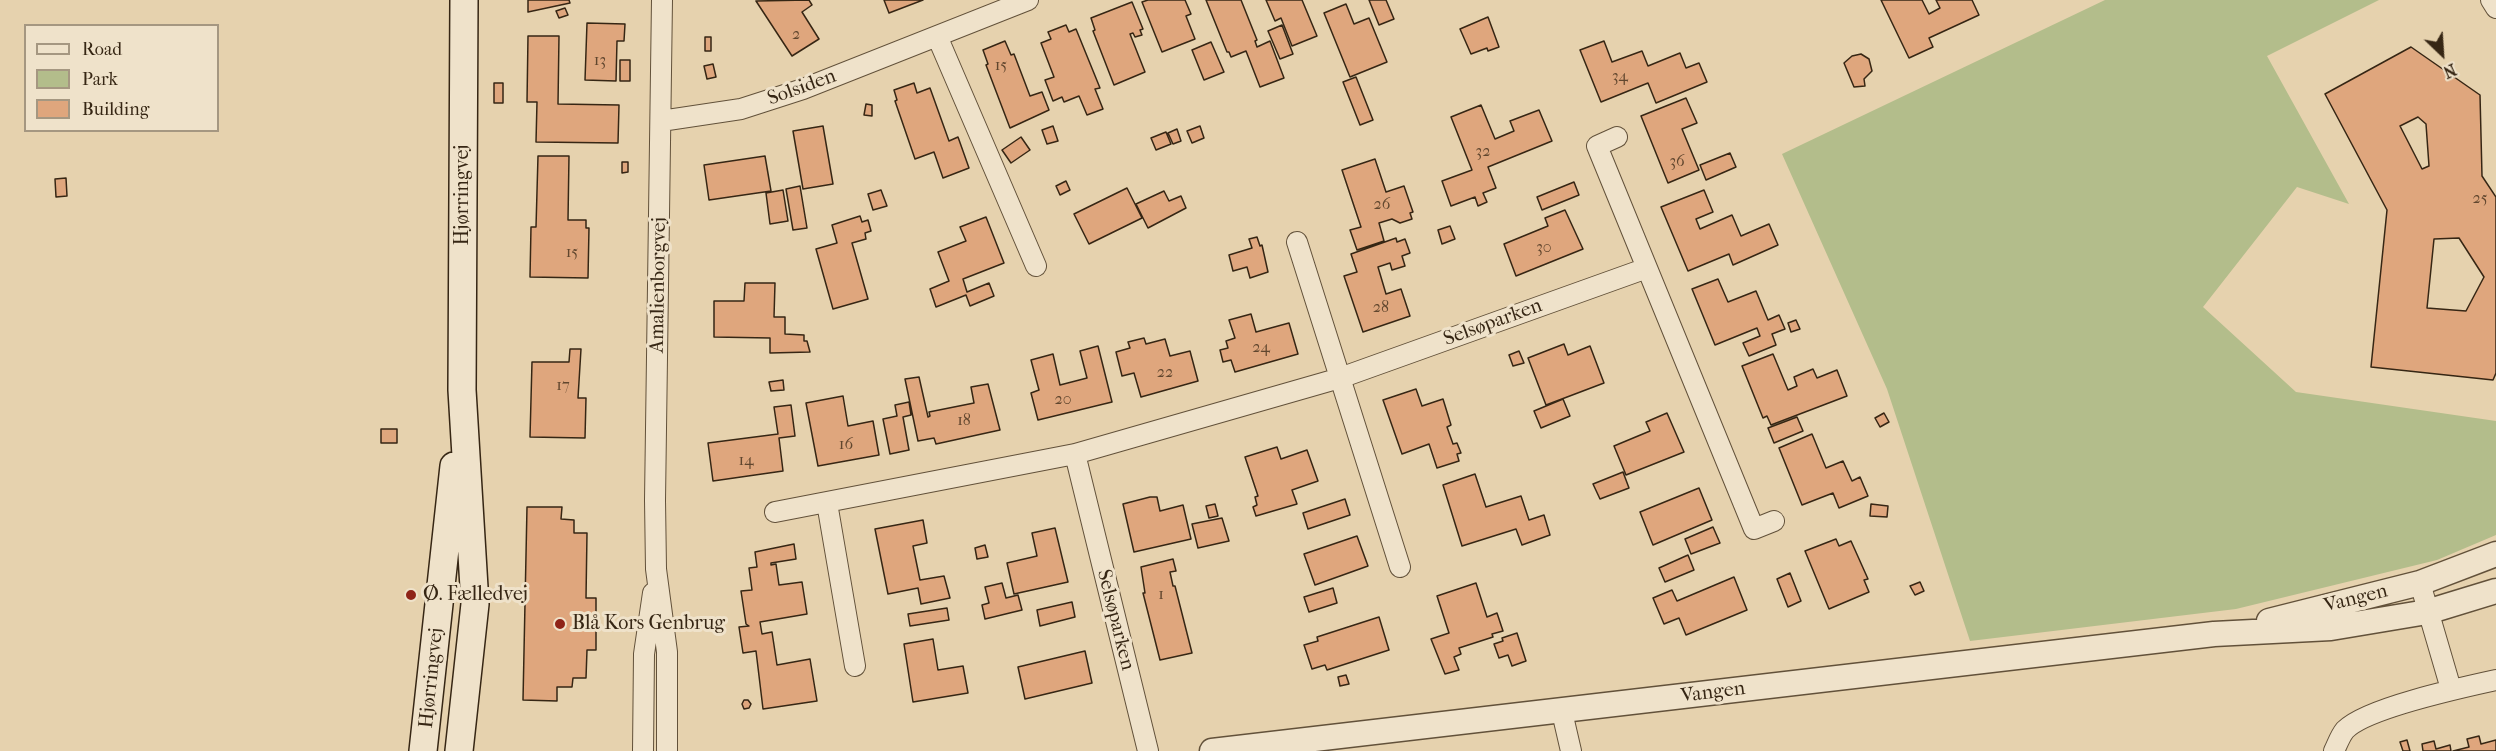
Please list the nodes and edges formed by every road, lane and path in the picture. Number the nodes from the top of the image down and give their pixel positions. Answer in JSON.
{"nodes":[{"id":1,"x":464,"y":0,"type":"edge"},
{"id":2,"x":662,"y":0,"type":"edge"},
{"id":3,"x":1028,"y":0,"type":"edge"},
{"id":4,"x":2491,"y":0,"type":"edge"},
{"id":5,"x":2496,"y":8,"type":"edge"},
{"id":6,"x":937,"y":36,"type":"junction"},
{"id":7,"x":661,"y":121,"type":"junction"},
{"id":8,"x":1617,"y":137,"type":"dead end"},
{"id":9,"x":1297,"y":243,"type":"dead end"},
{"id":10,"x":1036,"y":266,"type":"dead end"},
{"id":11,"x":1647,"y":268,"type":"junction"},
{"id":12,"x":1340,"y":378,"type":"junction"},
{"id":13,"x":462,"y":390,"type":"junction"},
{"id":14,"x":1075,"y":454,"type":"junction"},
{"id":15,"x":827,"y":503,"type":"junction"},
{"id":16,"x":775,"y":512,"type":"dead end"},
{"id":17,"x":1774,"y":521,"type":"dead end"},
{"id":18,"x":2496,"y":554,"type":"edge"},
{"id":19,"x":1400,"y":567,"type":"dead end"},
{"id":20,"x":656,"y":569,"type":"junction"},
{"id":21,"x":2420,"y":583,"type":"junction"},
{"id":22,"x":2496,"y":591,"type":"edge"},
{"id":23,"x":2427,"y":612,"type":"junction"},
{"id":24,"x":2214,"y":634,"type":"junction"},
{"id":25,"x":855,"y":666,"type":"dead end"},
{"id":26,"x":2496,"y":680,"type":"edge"},
{"id":27,"x":2451,"y":690,"type":"junction"},
{"id":28,"x":1562,"y":712,"type":"junction"},
{"id":29,"x":423,"y":751,"type":"edge"},
{"id":30,"x":459,"y":751,"type":"edge"},
{"id":31,"x":643,"y":751,"type":"edge"},
{"id":32,"x":667,"y":751,"type":"edge"},
{"id":33,"x":1148,"y":751,"type":"edge"},
{"id":34,"x":1212,"y":751,"type":"edge"},
{"id":35,"x":1570,"y":751,"type":"edge"},
{"id":36,"x":2334,"y":751,"type":"edge"}],
"edges":[{"from":1,"to":13,"type":"main road","name":"Hjørringvej"},
{"from":2,"to":7,"type":"street","name":"Amalienborgvej"},
{"from":3,"to":6,"type":"street","name":"Solsiden"},
{"from":4,"to":5,"type":"street"},
{"from":6,"to":7,"type":"street","name":"Solsiden"},
{"from":6,"to":10,"type":"street"},
{"from":7,"to":20,"type":"street","name":"Amalienborgvej"},
{"from":8,"to":11,"type":"street"},
{"from":9,"to":12,"type":"street"},
{"from":11,"to":12,"type":"street","name":"Selsøparken"},
{"from":11,"to":17,"type":"street"},
{"from":12,"to":14,"type":"street","name":"Selsøparken"},
{"from":12,"to":19,"type":"street"},
{"from":13,"to":29,"type":"main road","name":"Hjørringvej"},
{"from":13,"to":30,"type":"main road","name":"Hjørringvej"},
{"from":14,"to":15,"type":"street","name":"Selsøparken"},
{"from":14,"to":33,"type":"street","name":"Selsøparken"},
{"from":15,"to":16,"type":"street","name":"Selsøparken"},
{"from":15,"to":25,"type":"street"},
{"from":18,"to":21,"type":"street","name":"Vangen"},
{"from":20,"to":31,"type":"street","name":"Amalienborgvej"},
{"from":20,"to":32,"type":"street","name":"Amalienborgvej"},
{"from":21,"to":23,"type":"street"},
{"from":21,"to":24,"type":"street","name":"Vangen"},
{"from":22,"to":23,"type":"street","name":"Vangen"},
{"from":23,"to":24,"type":"street","name":"Vangen"},
{"from":23,"to":27,"type":"street"},
{"from":24,"to":28,"type":"street","name":"Vangen"},
{"from":26,"to":27,"type":"street"},
{"from":27,"to":36,"type":"street"},
{"from":28,"to":34,"type":"street","name":"Vangen"},
{"from":28,"to":35,"type":"street"}]}
